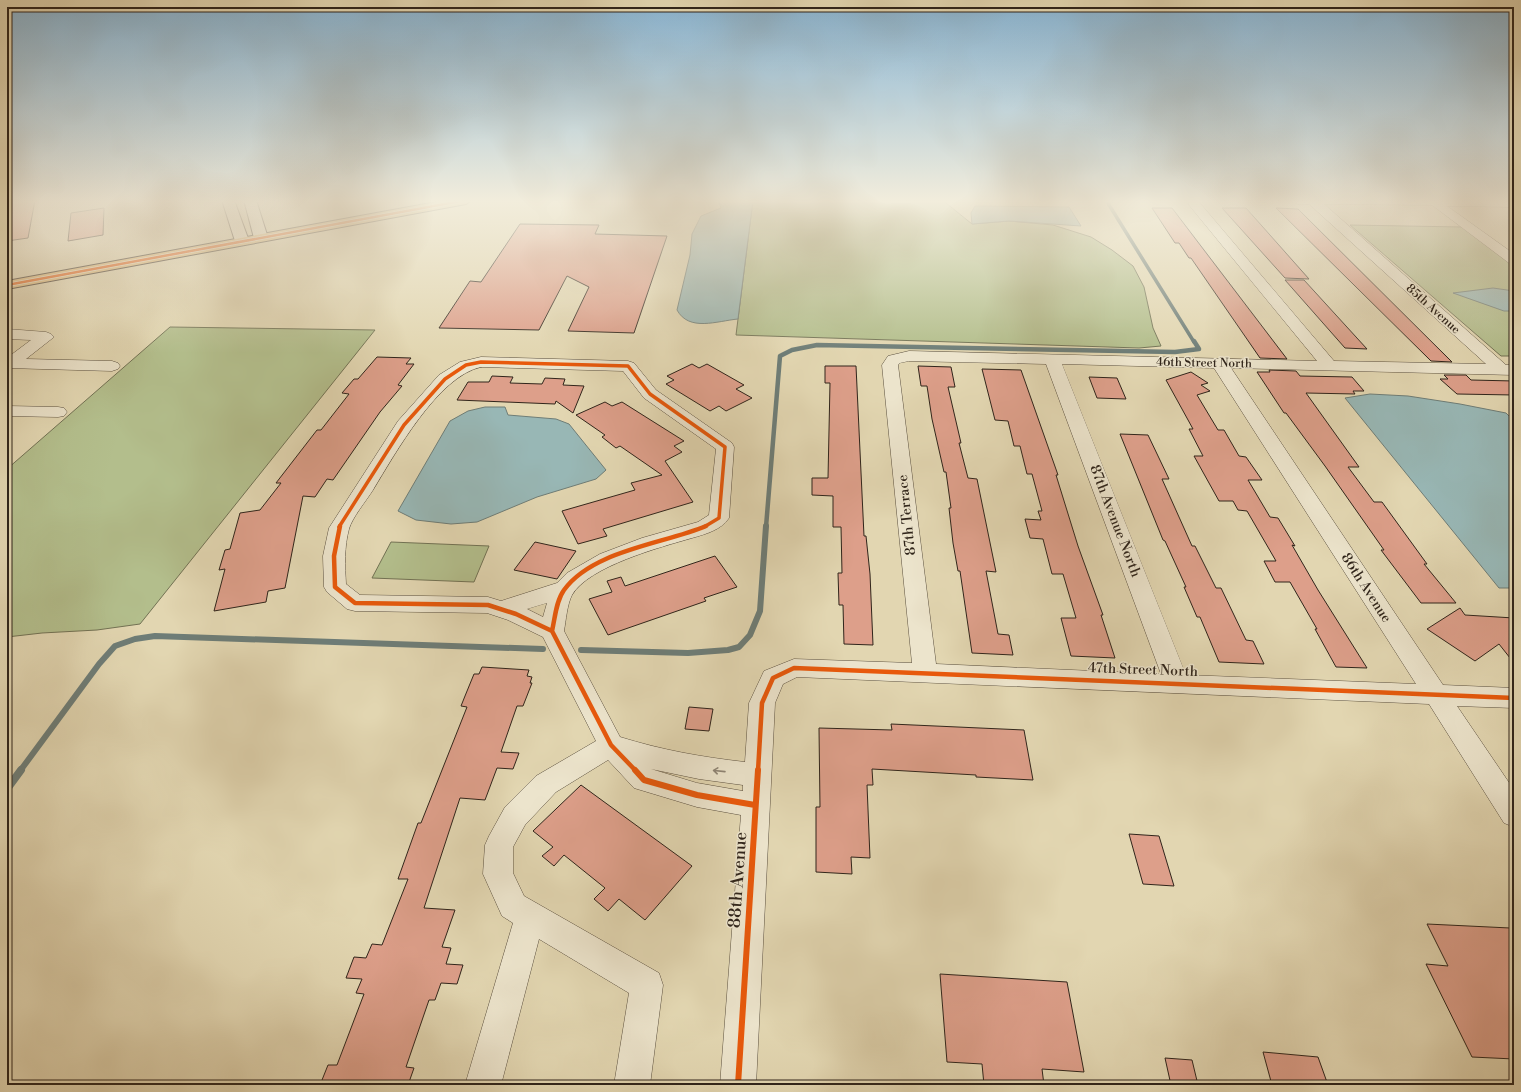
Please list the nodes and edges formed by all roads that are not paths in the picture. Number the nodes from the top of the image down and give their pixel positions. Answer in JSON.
{"nodes":[{"id":1,"x":143,"y":251,"type":"edge"},
{"id":2,"x":168,"y":251,"type":"edge"},
{"id":3,"x":1234,"y":251,"type":"edge"},
{"id":4,"x":1371,"y":251,"type":"edge"},
{"id":5,"x":1502,"y":251,"type":"edge"},
{"id":6,"x":1514,"y":260,"type":"edge"},
{"id":7,"x":7,"y":272,"type":"edge"},
{"id":8,"x":7,"y":285,"type":"edge"},
{"id":9,"x":7,"y":334,"type":"edge"},
{"id":10,"x":894,"y":359,"type":"joint"},
{"id":11,"x":1052,"y":359,"type":"junction"},
{"id":12,"x":1219,"y":363,"type":"junction"},
{"id":13,"x":8,"y":365,"type":"edge"},
{"id":14,"x":112,"y":366,"type":"dead end"},
{"id":15,"x":1330,"y":366,"type":"junction"},
{"id":16,"x":1507,"y":369,"type":"edge"},
{"id":17,"x":7,"y":411,"type":"edge"},
{"id":18,"x":58,"y":412,"type":"dead end"},
{"id":19,"x":564,"y":589,"type":"junction"},
{"id":20,"x":502,"y":609,"type":"junction"},
{"id":21,"x":552,"y":631,"type":"junction"},
{"id":22,"x":925,"y":672,"type":"junction"},
{"id":23,"x":773,"y":678,"type":"joint"},
{"id":24,"x":1177,"y":683,"type":"junction"},
{"id":25,"x":1436,"y":694,"type":"junction"},
{"id":26,"x":1514,"y":698,"type":"edge"},
{"id":27,"x":611,"y":745,"type":"junction"},
{"id":28,"x":757,"y":775,"type":"junction"},
{"id":29,"x":755,"y":805,"type":"junction"},
{"id":30,"x":1514,"y":814,"type":"edge"},
{"id":31,"x":530,"y":916,"type":"junction"},
{"id":32,"x":483,"y":1085,"type":"edge"},
{"id":33,"x":632,"y":1085,"type":"edge"},
{"id":34,"x":738,"y":1085,"type":"edge"}],
"edges":[{"from":1,"to":7,"type":"highway"},
{"from":2,"to":8,"type":"highway"},
{"from":3,"to":15,"type":"street"},
{"from":4,"to":16,"type":"street","name":"85th Avenue"},
{"from":5,"to":6,"type":"street"},
{"from":9,"to":13,"type":"street"},
{"from":10,"to":11,"type":"street","name":"46th Street North"},
{"from":10,"to":22,"type":"street","name":"87th Terrace"},
{"from":11,"to":12,"type":"street","name":"46th Street North"},
{"from":11,"to":24,"type":"street","name":"87th Avenue North"},
{"from":12,"to":15,"type":"street","name":"46th Street North"},
{"from":12,"to":25,"type":"street","name":"86th Avenue"},
{"from":13,"to":14,"type":"street"},
{"from":15,"to":16,"type":"street","name":"46th Street North"},
{"from":17,"to":18,"type":"street"},
{"from":19,"to":20,"type":"street"},
{"from":19,"to":20,"type":"street"},
{"from":19,"to":21,"type":"street"},
{"from":20,"to":21,"type":"street"},
{"from":21,"to":27,"type":"street"},
{"from":22,"to":23,"type":"street","name":"47th Street North"},
{"from":22,"to":24,"type":"street","name":"47th Street North"},
{"from":23,"to":28,"type":"street","name":"88th Avenue"},
{"from":24,"to":25,"type":"street","name":"47th Street North"},
{"from":25,"to":26,"type":"street","name":"47th Street North"},
{"from":25,"to":30,"type":"street","name":"86th Avenue"},
{"from":28,"to":27,"type":"street","one_way":true},
{"from":27,"to":29,"type":"street"},
{"from":27,"to":31,"type":"street"},
{"from":28,"to":29,"type":"street","name":"88th Avenue"},
{"from":29,"to":34,"type":"street","name":"88th Avenue"},
{"from":31,"to":32,"type":"street"},
{"from":31,"to":33,"type":"street"}]}
